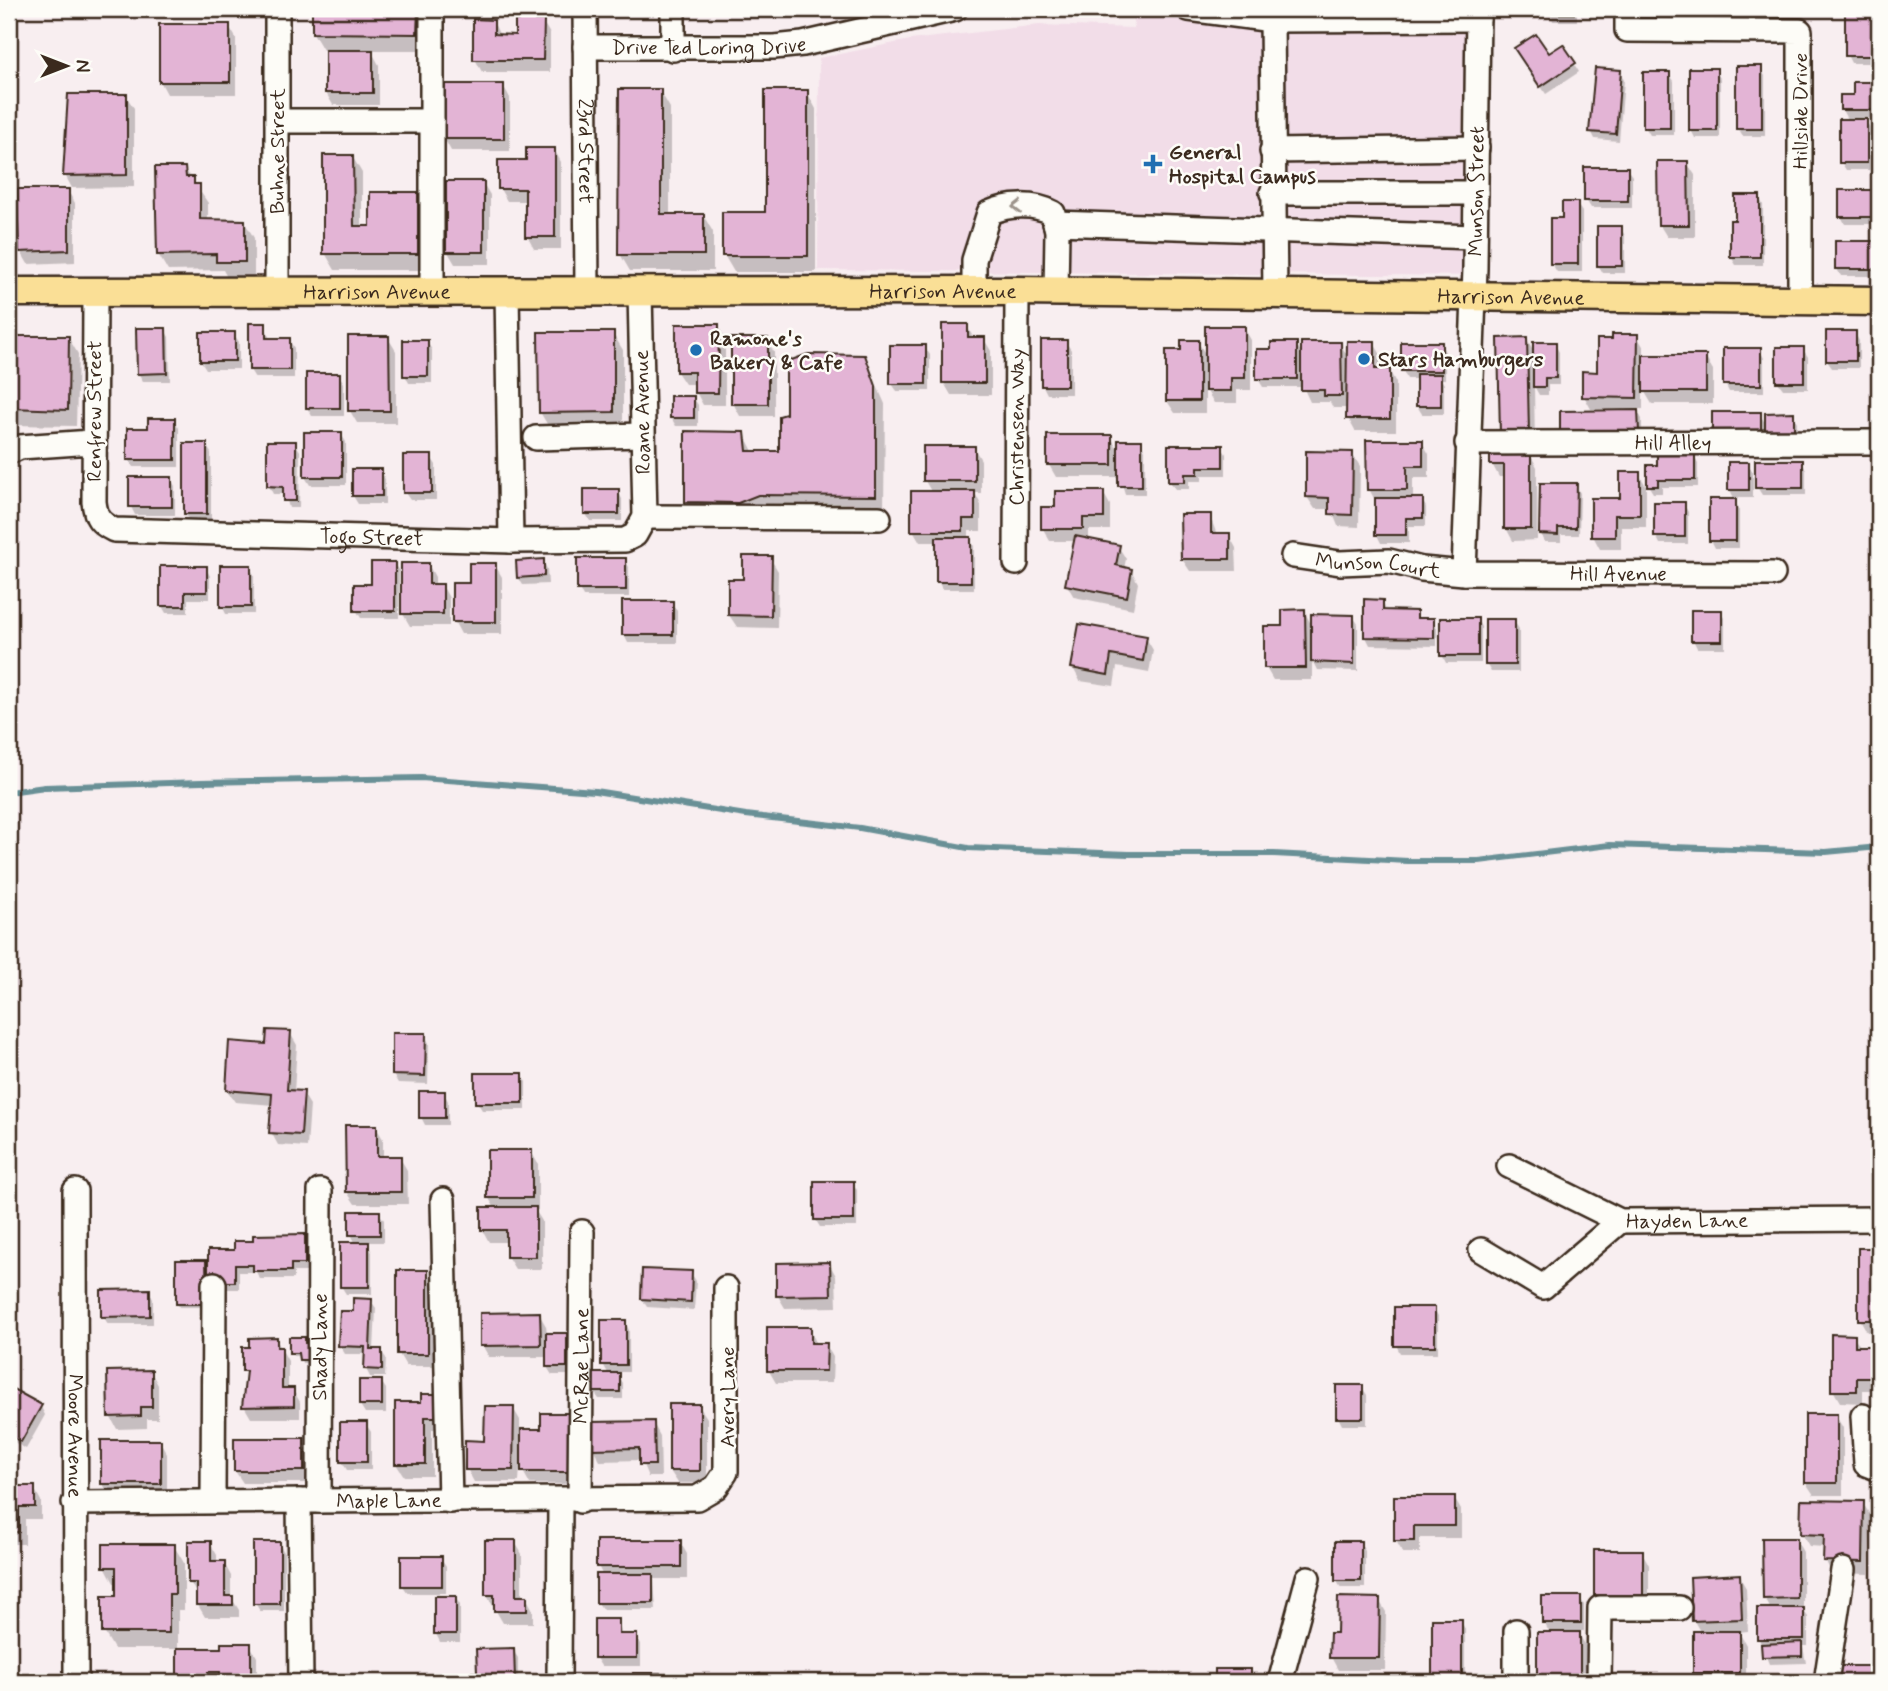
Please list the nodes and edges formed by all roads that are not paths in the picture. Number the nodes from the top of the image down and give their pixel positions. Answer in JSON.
{"nodes":[{"id":1,"x":278,"y":9,"type":"edge"},
{"id":2,"x":432,"y":9,"type":"edge"},
{"id":3,"x":585,"y":9,"type":"edge"},
{"id":4,"x":673,"y":9,"type":"edge"},
{"id":5,"x":955,"y":9,"type":"edge"},
{"id":6,"x":1189,"y":9,"type":"edge"},
{"id":7,"x":1627,"y":9,"type":"edge"},
{"id":8,"x":1478,"y":14,"type":"edge"},
{"id":9,"x":1272,"y":20,"type":"junction"},
{"id":10,"x":585,"y":47,"type":"junction"},
{"id":11,"x":673,"y":49,"type":"junction"},
{"id":12,"x":278,"y":121,"type":"junction"},
{"id":13,"x":432,"y":121,"type":"junction"},
{"id":14,"x":1477,"y":148,"type":"junction"},
{"id":15,"x":1272,"y":151,"type":"junction"},
{"id":16,"x":1272,"y":193,"type":"junction"},
{"id":17,"x":1476,"y":193,"type":"junction"},
{"id":18,"x":1055,"y":223,"type":"junction"},
{"id":19,"x":1273,"y":232,"type":"junction"},
{"id":20,"x":1475,"y":237,"type":"junction"},
{"id":21,"x":974,"y":291,"type":"junction"},
{"id":22,"x":1017,"y":291,"type":"junction"},
{"id":23,"x":9,"y":292,"type":"edge"},
{"id":24,"x":432,"y":292,"type":"junction"},
{"id":25,"x":507,"y":292,"type":"junction"},
{"id":26,"x":587,"y":292,"type":"junction"},
{"id":27,"x":640,"y":292,"type":"junction"},
{"id":28,"x":1056,"y":292,"type":"junction"},
{"id":29,"x":277,"y":293,"type":"junction"},
{"id":30,"x":95,"y":294,"type":"junction"},
{"id":31,"x":1275,"y":295,"type":"junction"},
{"id":32,"x":1474,"y":298,"type":"junction"},
{"id":33,"x":1879,"y":300,"type":"edge"},
{"id":34,"x":1800,"y":301,"type":"junction"},
{"id":35,"x":642,"y":435,"type":"junction"},
{"id":36,"x":536,"y":438,"type":"dead end"},
{"id":37,"x":92,"y":442,"type":"junction"},
{"id":38,"x":1879,"y":442,"type":"edge"},
{"id":39,"x":1467,"y":443,"type":"junction"},
{"id":40,"x":9,"y":452,"type":"edge"},
{"id":41,"x":879,"y":518,"type":"dead end"},
{"id":42,"x":641,"y":524,"type":"junction"},
{"id":43,"x":104,"y":525,"type":"joint"},
{"id":44,"x":511,"y":541,"type":"junction"},
{"id":45,"x":1293,"y":556,"type":"dead end"},
{"id":46,"x":1016,"y":563,"type":"dead end"},
{"id":47,"x":1464,"y":573,"type":"junction"},
{"id":48,"x":1773,"y":574,"type":"dead end"},
{"id":49,"x":1509,"y":1166,"type":"dead end"},
{"id":50,"x":75,"y":1191,"type":"dead end"},
{"id":51,"x":320,"y":1191,"type":"dead end"},
{"id":52,"x":443,"y":1200,"type":"dead end"},
{"id":53,"x":1879,"y":1219,"type":"edge"},
{"id":54,"x":1620,"y":1221,"type":"junction"},
{"id":55,"x":582,"y":1232,"type":"dead end"},
{"id":56,"x":1481,"y":1250,"type":"dead end"},
{"id":57,"x":214,"y":1284,"type":"dead end"},
{"id":58,"x":726,"y":1288,"type":"dead end"},
{"id":59,"x":1863,"y":1416,"type":"dead end"},
{"id":60,"x":1879,"y":1469,"type":"edge"},
{"id":61,"x":703,"y":1496,"type":"joint"},
{"id":62,"x":213,"y":1501,"type":"junction"},
{"id":63,"x":309,"y":1501,"type":"junction"},
{"id":64,"x":450,"y":1501,"type":"junction"},
{"id":65,"x":570,"y":1501,"type":"junction"},
{"id":66,"x":74,"y":1503,"type":"junction"},
{"id":67,"x":1843,"y":1570,"type":"dead end"},
{"id":68,"x":1308,"y":1578,"type":"dead end"},
{"id":69,"x":1679,"y":1608,"type":"dead end"},
{"id":70,"x":1516,"y":1631,"type":"dead end"},
{"id":71,"x":76,"y":1682,"type":"edge"},
{"id":72,"x":300,"y":1682,"type":"edge"},
{"id":73,"x":559,"y":1682,"type":"edge"},
{"id":74,"x":1280,"y":1682,"type":"edge"},
{"id":75,"x":1516,"y":1682,"type":"edge"},
{"id":76,"x":1599,"y":1682,"type":"edge"},
{"id":77,"x":1826,"y":1682,"type":"edge"}],
"edges":[{"from":1,"to":12,"type":"street","name":"Buhne Street"},
{"from":2,"to":13,"type":"street"},
{"from":3,"to":10,"type":"street","name":"23rd Street"},
{"from":4,"to":11,"type":"street"},
{"from":5,"to":11,"type":"street","name":"Drive Ted Loring Drive"},
{"from":6,"to":9,"type":"street"},
{"from":7,"to":34,"type":"street","name":"Hillside Drive"},
{"from":8,"to":9,"type":"street"},
{"from":8,"to":14,"type":"street","name":"Munson Street"},
{"from":9,"to":15,"type":"street"},
{"from":10,"to":11,"type":"street","name":"Drive Ted Loring Drive"},
{"from":10,"to":26,"type":"street","name":"23rd Street"},
{"from":12,"to":13,"type":"street"},
{"from":12,"to":29,"type":"street","name":"Buhne Street"},
{"from":13,"to":24,"type":"street"},
{"from":14,"to":15,"type":"street"},
{"from":14,"to":17,"type":"street","name":"Munson Street"},
{"from":15,"to":16,"type":"street"},
{"from":16,"to":17,"type":"street"},
{"from":16,"to":19,"type":"street"},
{"from":17,"to":20,"type":"street","name":"Munson Street"},
{"from":18,"to":19,"type":"street"},
{"from":18,"to":21,"type":"street","one_way":true},
{"from":18,"to":28,"type":"street"},
{"from":19,"to":20,"type":"street"},
{"from":19,"to":31,"type":"street"},
{"from":20,"to":32,"type":"street","name":"Munson Street"},
{"from":21,"to":22,"type":"main road","name":"Harrison Avenue"},
{"from":21,"to":27,"type":"main road","name":"Harrison Avenue"},
{"from":22,"to":28,"type":"main road","name":"Harrison Avenue"},
{"from":22,"to":46,"type":"street","name":"Christensen Way"},
{"from":23,"to":30,"type":"main road","name":"Harrison Avenue"},
{"from":24,"to":25,"type":"main road","name":"Harrison Avenue"},
{"from":24,"to":29,"type":"main road","name":"Harrison Avenue"},
{"from":25,"to":26,"type":"main road","name":"Harrison Avenue"},
{"from":25,"to":44,"type":"street"},
{"from":26,"to":27,"type":"main road","name":"Harrison Avenue"},
{"from":27,"to":35,"type":"street","name":"Roane Avenue"},
{"from":28,"to":31,"type":"main road","name":"Harrison Avenue"},
{"from":29,"to":30,"type":"main road","name":"Harrison Avenue"},
{"from":30,"to":37,"type":"street","name":"Renfrew Street"},
{"from":31,"to":32,"type":"main road","name":"Harrison Avenue"},
{"from":32,"to":34,"type":"main road","name":"Harrison Avenue"},
{"from":32,"to":39,"type":"street","name":"Munson Street"},
{"from":33,"to":34,"type":"main road","name":"Harrison Avenue"},
{"from":35,"to":36,"type":"street"},
{"from":35,"to":42,"type":"street","name":"Roane Avenue"},
{"from":37,"to":40,"type":"street"},
{"from":37,"to":43,"type":"street","name":"Renfrew Street"},
{"from":38,"to":39,"type":"street","name":"Hill Alley"},
{"from":39,"to":47,"type":"street","name":"Munson Street"},
{"from":41,"to":42,"type":"street","name":"Togo Street"},
{"from":42,"to":44,"type":"street","name":"Togo Street"},
{"from":43,"to":44,"type":"street","name":"Togo Street"},
{"from":45,"to":47,"type":"street","name":"Munson Court"},
{"from":47,"to":48,"type":"street","name":"Hill Avenue"},
{"from":49,"to":54,"type":"street","name":"Hayden Lane"},
{"from":50,"to":66,"type":"street","name":"Moore Avenue"},
{"from":51,"to":63,"type":"street","name":"Shady Lane"},
{"from":52,"to":64,"type":"street"},
{"from":53,"to":54,"type":"street","name":"Hayden Lane"},
{"from":54,"to":56,"type":"street"},
{"from":55,"to":65,"type":"street","name":"McRae Lane"},
{"from":57,"to":62,"type":"street"},
{"from":58,"to":61,"type":"street","name":"Avery Lane"},
{"from":59,"to":60,"type":"street"},
{"from":61,"to":65,"type":"street","name":"Maple Lane"},
{"from":62,"to":63,"type":"street","name":"Maple Lane"},
{"from":62,"to":66,"type":"street","name":"Maple Lane"},
{"from":63,"to":64,"type":"street","name":"Maple Lane"},
{"from":63,"to":72,"type":"street","name":"Shady Lane"},
{"from":64,"to":65,"type":"street","name":"Maple Lane"},
{"from":65,"to":73,"type":"street","name":"McRae Lane"},
{"from":66,"to":71,"type":"street","name":"Moore Avenue"},
{"from":67,"to":77,"type":"street"},
{"from":68,"to":74,"type":"street"},
{"from":69,"to":76,"type":"street"},
{"from":70,"to":75,"type":"street"}]}
